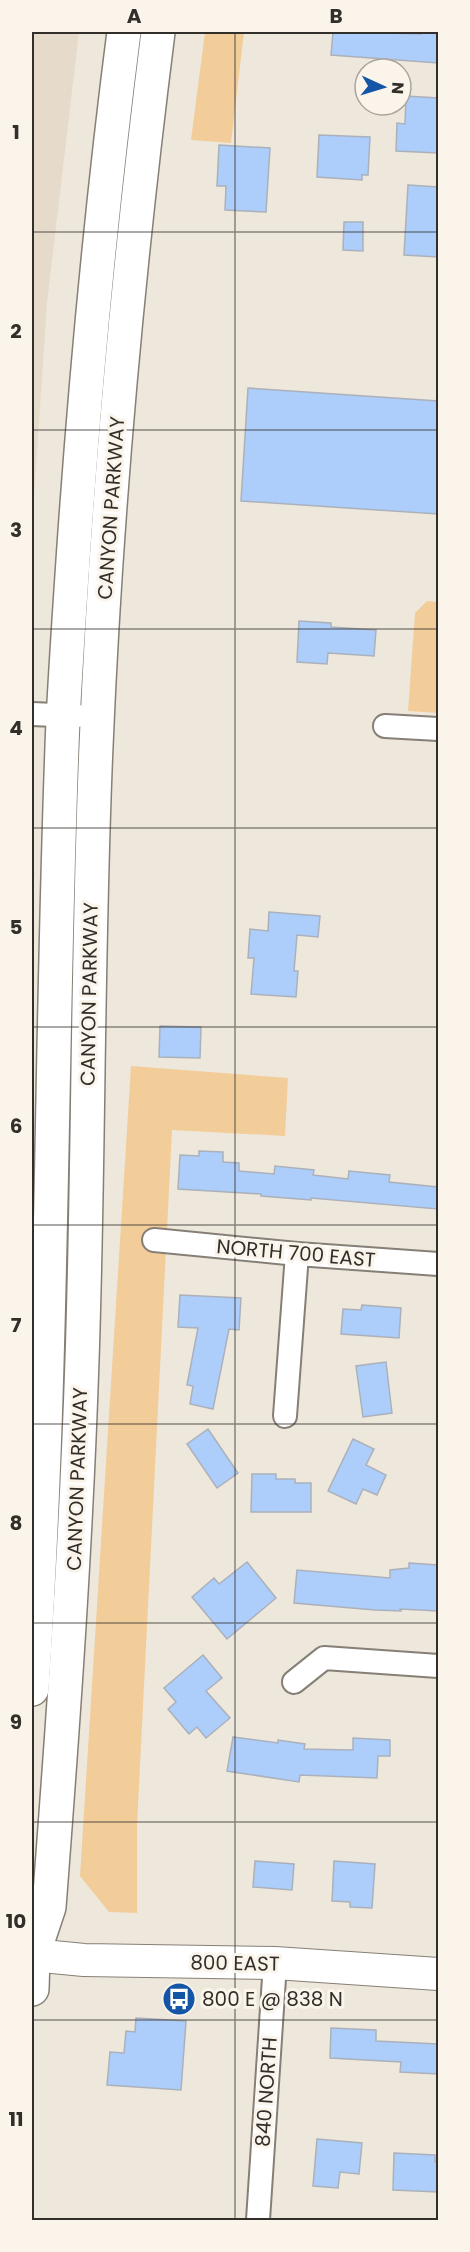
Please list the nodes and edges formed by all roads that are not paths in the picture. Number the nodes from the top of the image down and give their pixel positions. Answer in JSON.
{"nodes":[{"id":1,"x":124,"y":32,"type":"edge"},
{"id":2,"x":158,"y":32,"type":"edge"},
{"id":3,"x":47,"y":715,"type":"edge"},
{"id":4,"x":97,"y":717,"type":"junction"},
{"id":5,"x":385,"y":726,"type":"dead end"},
{"id":6,"x":438,"y":729,"type":"edge"},
{"id":7,"x":154,"y":1240,"type":"dead end"},
{"id":8,"x":297,"y":1254,"type":"junction"},
{"id":9,"x":438,"y":1264,"type":"edge"},
{"id":10,"x":285,"y":1416,"type":"dead end"},
{"id":11,"x":438,"y":1666,"type":"edge"},
{"id":12,"x":294,"y":1682,"type":"dead end"},
{"id":13,"x":32,"y":1689,"type":"edge"},
{"id":14,"x":32,"y":1954,"type":"edge"},
{"id":15,"x":274,"y":1963,"type":"junction"},
{"id":16,"x":438,"y":1974,"type":"edge"},
{"id":17,"x":32,"y":1989,"type":"edge"},
{"id":18,"x":258,"y":2220,"type":"edge"}],
"edges":[{"from":1,"to":3,"type":"highway","name":"CANYON PARKWAY"},
{"from":2,"to":4,"type":"highway","name":"CANYON PARKWAY"},
{"from":3,"to":4,"type":"street"},
{"from":3,"to":13,"type":"highway","name":"CANYON PARKWAY"},
{"from":4,"to":14,"type":"highway","name":"CANYON PARKWAY"},
{"from":5,"to":6,"type":"street"},
{"from":7,"to":8,"type":"street","name":"NORTH 700 EAST"},
{"from":8,"to":9,"type":"street","name":"NORTH 700 EAST"},
{"from":8,"to":10,"type":"street"},
{"from":11,"to":12,"type":"street"},
{"from":14,"to":15,"type":"main road","name":"800 EAST"},
{"from":14,"to":17,"type":"highway","name":"CANYON PARKWAY"},
{"from":15,"to":16,"type":"main road","name":"800 EAST"},
{"from":15,"to":18,"type":"street","name":"840 NORTH"}]}
